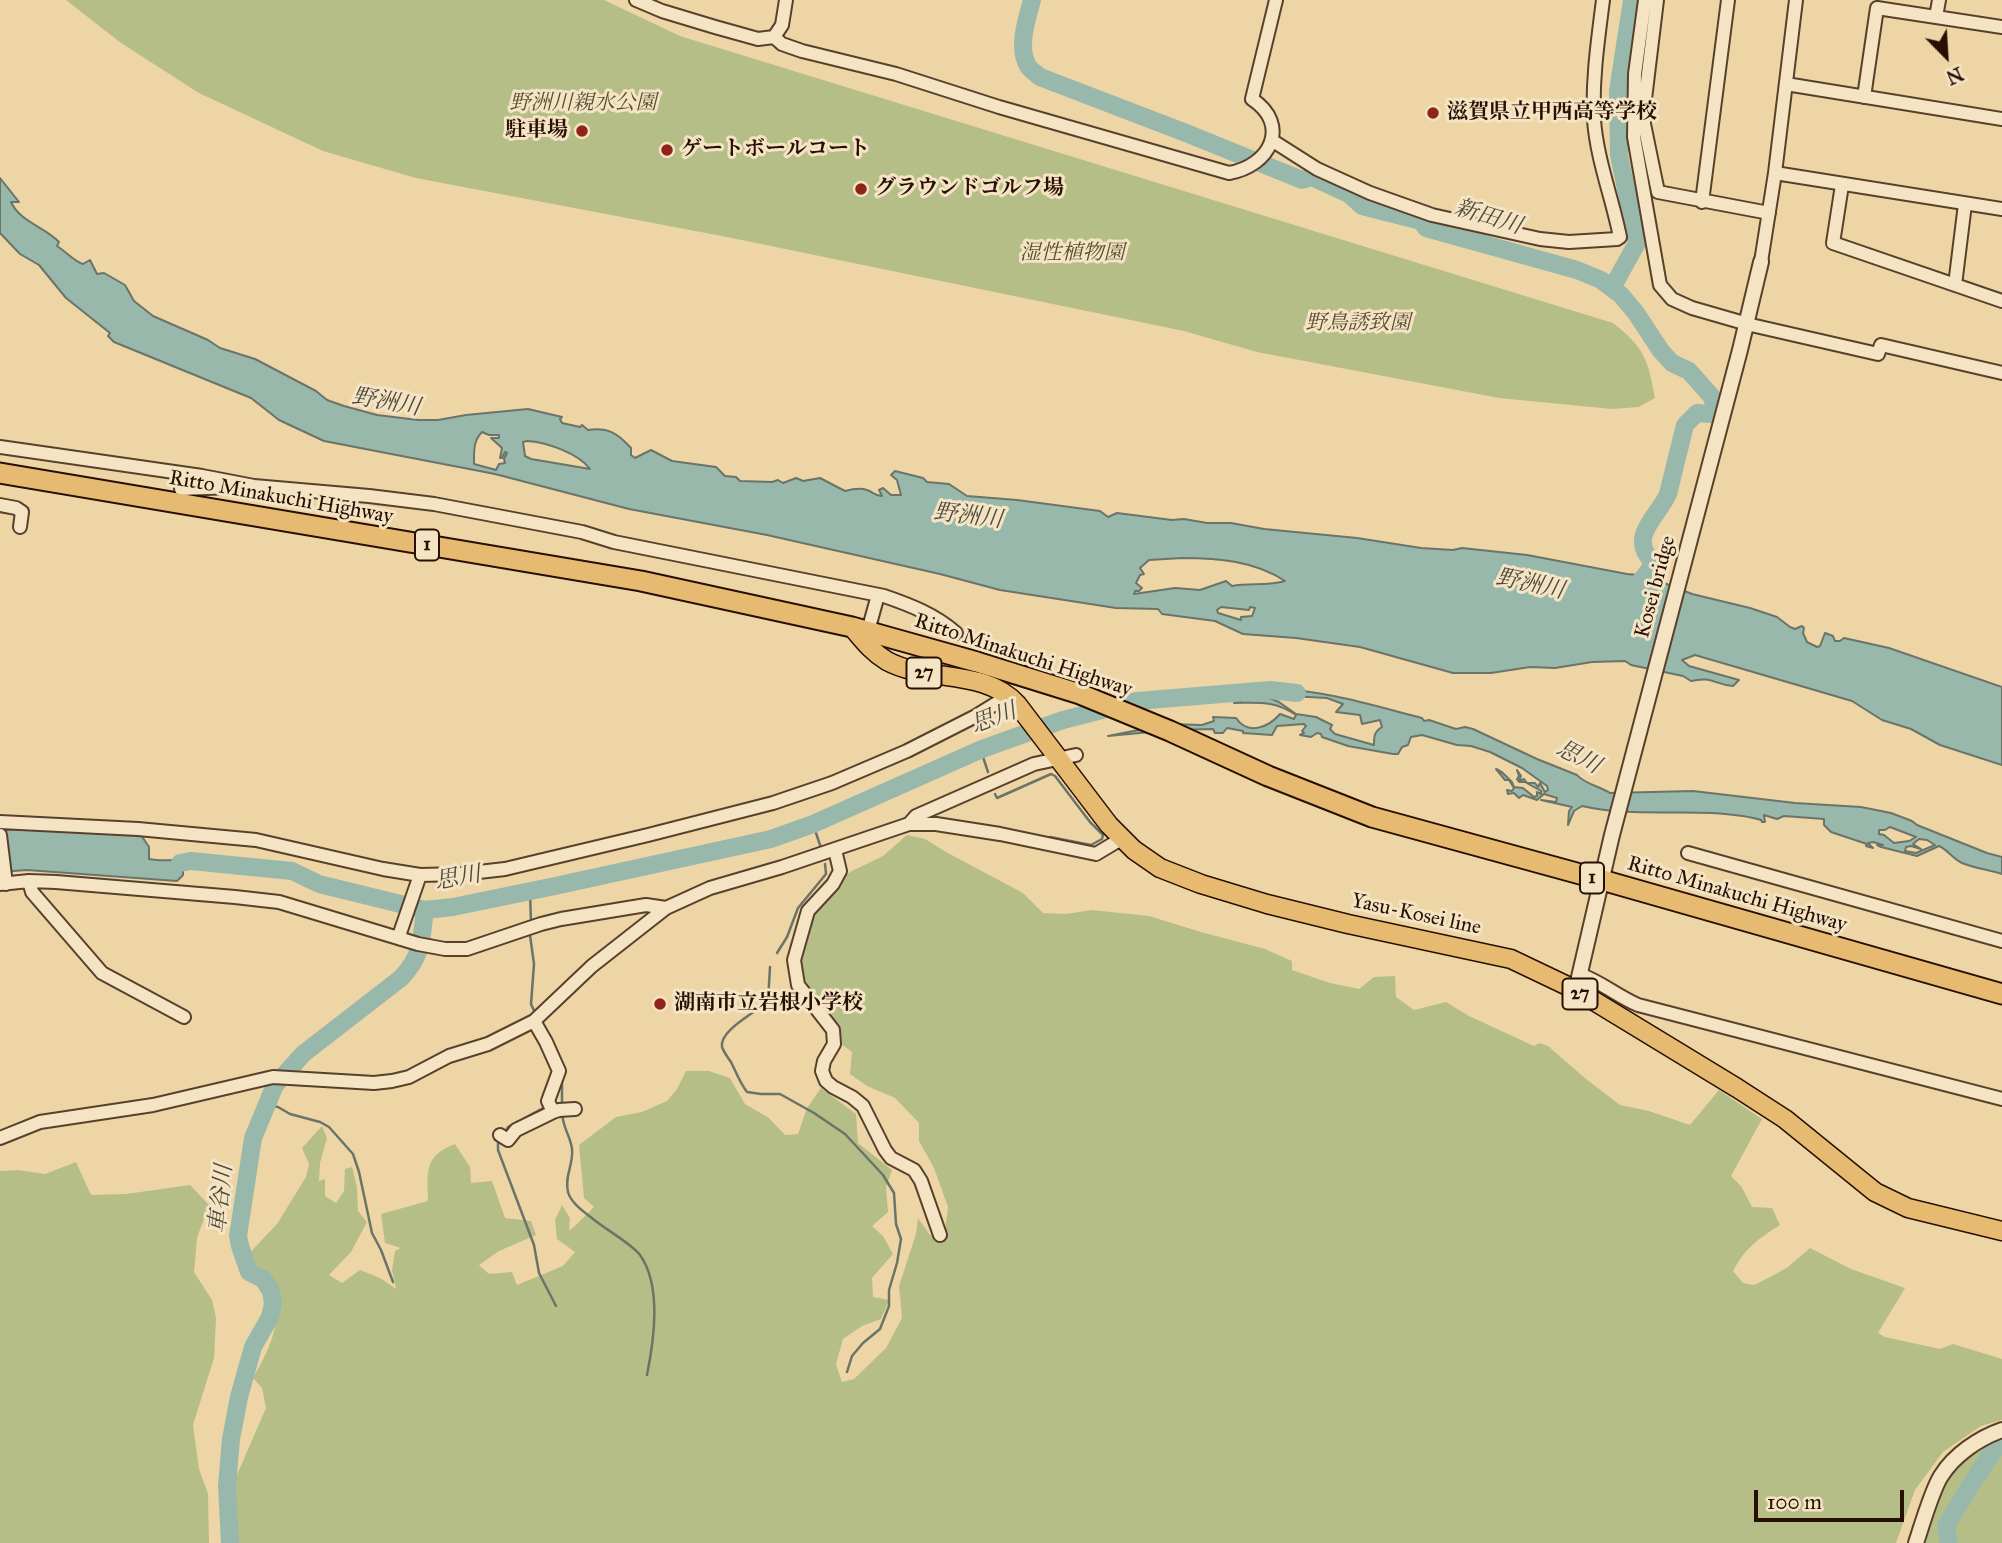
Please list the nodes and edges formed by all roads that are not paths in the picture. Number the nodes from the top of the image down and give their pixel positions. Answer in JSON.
{"nodes":[{"id":1,"x":636,"y":0,"type":"edge"},
{"id":2,"x":786,"y":0,"type":"edge"},
{"id":3,"x":1276,"y":0,"type":"edge"},
{"id":4,"x":1603,"y":0,"type":"edge"},
{"id":5,"x":1644,"y":0,"type":"edge"},
{"id":6,"x":1657,"y":0,"type":"edge"},
{"id":7,"x":1728,"y":0,"type":"edge"},
{"id":8,"x":1796,"y":0,"type":"edge"},
{"id":9,"x":1939,"y":0,"type":"edge"},
{"id":10,"x":1936,"y":17,"type":"junction"},
{"id":11,"x":2002,"y":27,"type":"edge"},
{"id":12,"x":774,"y":37,"type":"junction"},
{"id":13,"x":1786,"y":84,"type":"junction"},
{"id":14,"x":1864,"y":97,"type":"junction"},
{"id":15,"x":2002,"y":119,"type":"edge"},
{"id":16,"x":1273,"y":141,"type":"junction"},
{"id":17,"x":1775,"y":173,"type":"junction"},
{"id":18,"x":1842,"y":185,"type":"junction"},
{"id":19,"x":1702,"y":202,"type":"junction"},
{"id":20,"x":1965,"y":204,"type":"junction"},
{"id":21,"x":2002,"y":209,"type":"edge"},
{"id":22,"x":1769,"y":213,"type":"junction"},
{"id":23,"x":1761,"y":262,"type":"joint"},
{"id":24,"x":1955,"y":285,"type":"junction"},
{"id":25,"x":2002,"y":301,"type":"edge"},
{"id":26,"x":1747,"y":323,"type":"junction"},
{"id":27,"x":2002,"y":373,"type":"edge"},
{"id":28,"x":0,"y":447,"type":"edge"},
{"id":29,"x":0,"y":473,"type":"edge"},
{"id":30,"x":254,"y":486,"type":"junction"},
{"id":31,"x":181,"y":489,"type":"dead end"},
{"id":32,"x":0,"y":505,"type":"edge"},
{"id":33,"x":20,"y":527,"type":"dead end"},
{"id":34,"x":878,"y":595,"type":"junction"},
{"id":35,"x":860,"y":629,"type":"junction"},
{"id":36,"x":956,"y":633,"type":"dead end"},
{"id":37,"x":1010,"y":697,"type":"junction"},
{"id":38,"x":1064,"y":756,"type":"junction"},
{"id":39,"x":0,"y":822,"type":"edge"},
{"id":40,"x":909,"y":824,"type":"junction"},
{"id":41,"x":0,"y":835,"type":"edge"},
{"id":42,"x":1121,"y":839,"type":"junction"},
{"id":43,"x":835,"y":850,"type":"junction"},
{"id":44,"x":1688,"y":853,"type":"dead end"},
{"id":45,"x":420,"y":876,"type":"junction"},
{"id":46,"x":1602,"y":880,"type":"junction"},
{"id":47,"x":29,"y":881,"type":"junction"},
{"id":48,"x":4,"y":882,"type":"edge"},
{"id":49,"x":666,"y":908,"type":"junction"},
{"id":50,"x":401,"y":936,"type":"junction"},
{"id":51,"x":2002,"y":941,"type":"edge"},
{"id":52,"x":1577,"y":982,"type":"junction"},
{"id":53,"x":2002,"y":994,"type":"edge"},
{"id":54,"x":1624,"y":999,"type":"junction"},
{"id":55,"x":1612,"y":1013,"type":"junction"},
{"id":56,"x":184,"y":1017,"type":"dead end"},
{"id":57,"x":534,"y":1021,"type":"junction"},
{"id":58,"x":2002,"y":1099,"type":"edge"},
{"id":59,"x":503,"y":1137,"type":"dead end"},
{"id":60,"x":0,"y":1138,"type":"edge"},
{"id":61,"x":2002,"y":1231,"type":"edge"},
{"id":62,"x":940,"y":1235,"type":"dead end"},
{"id":63,"x":1997,"y":1432,"type":"edge"},
{"id":64,"x":1916,"y":1543,"type":"edge"}],
"edges":[{"from":1,"to":12,"type":"street"},
{"from":2,"to":12,"type":"street"},
{"from":3,"to":16,"type":"street"},
{"from":4,"to":16,"type":"street"},
{"from":5,"to":26,"type":"street"},
{"from":6,"to":19,"type":"street"},
{"from":7,"to":19,"type":"street"},
{"from":8,"to":13,"type":"street"},
{"from":9,"to":10,"type":"street"},
{"from":10,"to":11,"type":"street"},
{"from":10,"to":14,"type":"street"},
{"from":12,"to":16,"type":"street"},
{"from":13,"to":14,"type":"street"},
{"from":13,"to":17,"type":"street"},
{"from":14,"to":15,"type":"street"},
{"from":17,"to":18,"type":"street"},
{"from":17,"to":22,"type":"street"},
{"from":18,"to":20,"type":"street"},
{"from":18,"to":24,"type":"street"},
{"from":19,"to":22,"type":"street"},
{"from":20,"to":21,"type":"street"},
{"from":20,"to":24,"type":"street"},
{"from":22,"to":23,"type":"street"},
{"from":23,"to":26,"type":"street","name":"Kosei bridge"},
{"from":24,"to":25,"type":"street"},
{"from":26,"to":27,"type":"street"},
{"from":26,"to":46,"type":"street","name":"Kosei bridge"},
{"from":28,"to":30,"type":"street"},
{"from":29,"to":35,"type":"highway","name":"Ritto Minakuchi Highway","number":"1"},
{"from":30,"to":31,"type":"street"},
{"from":30,"to":34,"type":"street"},
{"from":32,"to":33,"type":"street"},
{"from":34,"to":35,"type":"street"},
{"from":34,"to":36,"type":"street"},
{"from":35,"to":37,"type":"main road","name":"Yasu-Kosei line","number":"27"},
{"from":35,"to":46,"type":"highway","name":"Ritto Minakuchi Highway","number":"1"},
{"from":37,"to":38,"type":"main road","name":"Yasu-Kosei line","number":"27"},
{"from":37,"to":45,"type":"street"},
{"from":38,"to":40,"type":"street"},
{"from":38,"to":42,"type":"main road","name":"Yasu-Kosei line","number":"27"},
{"from":39,"to":45,"type":"street"},
{"from":40,"to":42,"type":"street"},
{"from":40,"to":43,"type":"street"},
{"from":41,"to":48,"type":"street"},
{"from":42,"to":52,"type":"main road","name":"Yasu-Kosei line","number":"27"},
{"from":43,"to":49,"type":"street"},
{"from":43,"to":62,"type":"street"},
{"from":44,"to":51,"type":"street"},
{"from":45,"to":50,"type":"street"},
{"from":46,"to":52,"type":"street","name":"Kosei bridge"},
{"from":46,"to":53,"type":"highway","name":"Ritto Minakuchi Highway","number":"1"},
{"from":47,"to":48,"type":"street"},
{"from":47,"to":50,"type":"street"},
{"from":47,"to":56,"type":"street"},
{"from":49,"to":50,"type":"street"},
{"from":49,"to":57,"type":"street"},
{"from":52,"to":54,"type":"street"},
{"from":52,"to":55,"type":"main road","name":"Yasu-Kosei line","number":"27"},
{"from":54,"to":55,"type":"street"},
{"from":54,"to":58,"type":"street"},
{"from":55,"to":61,"type":"main road","name":"Yasu-Kosei line","number":"27"},
{"from":57,"to":59,"type":"street"},
{"from":57,"to":60,"type":"street"},
{"from":63,"to":64,"type":"street"}]}
